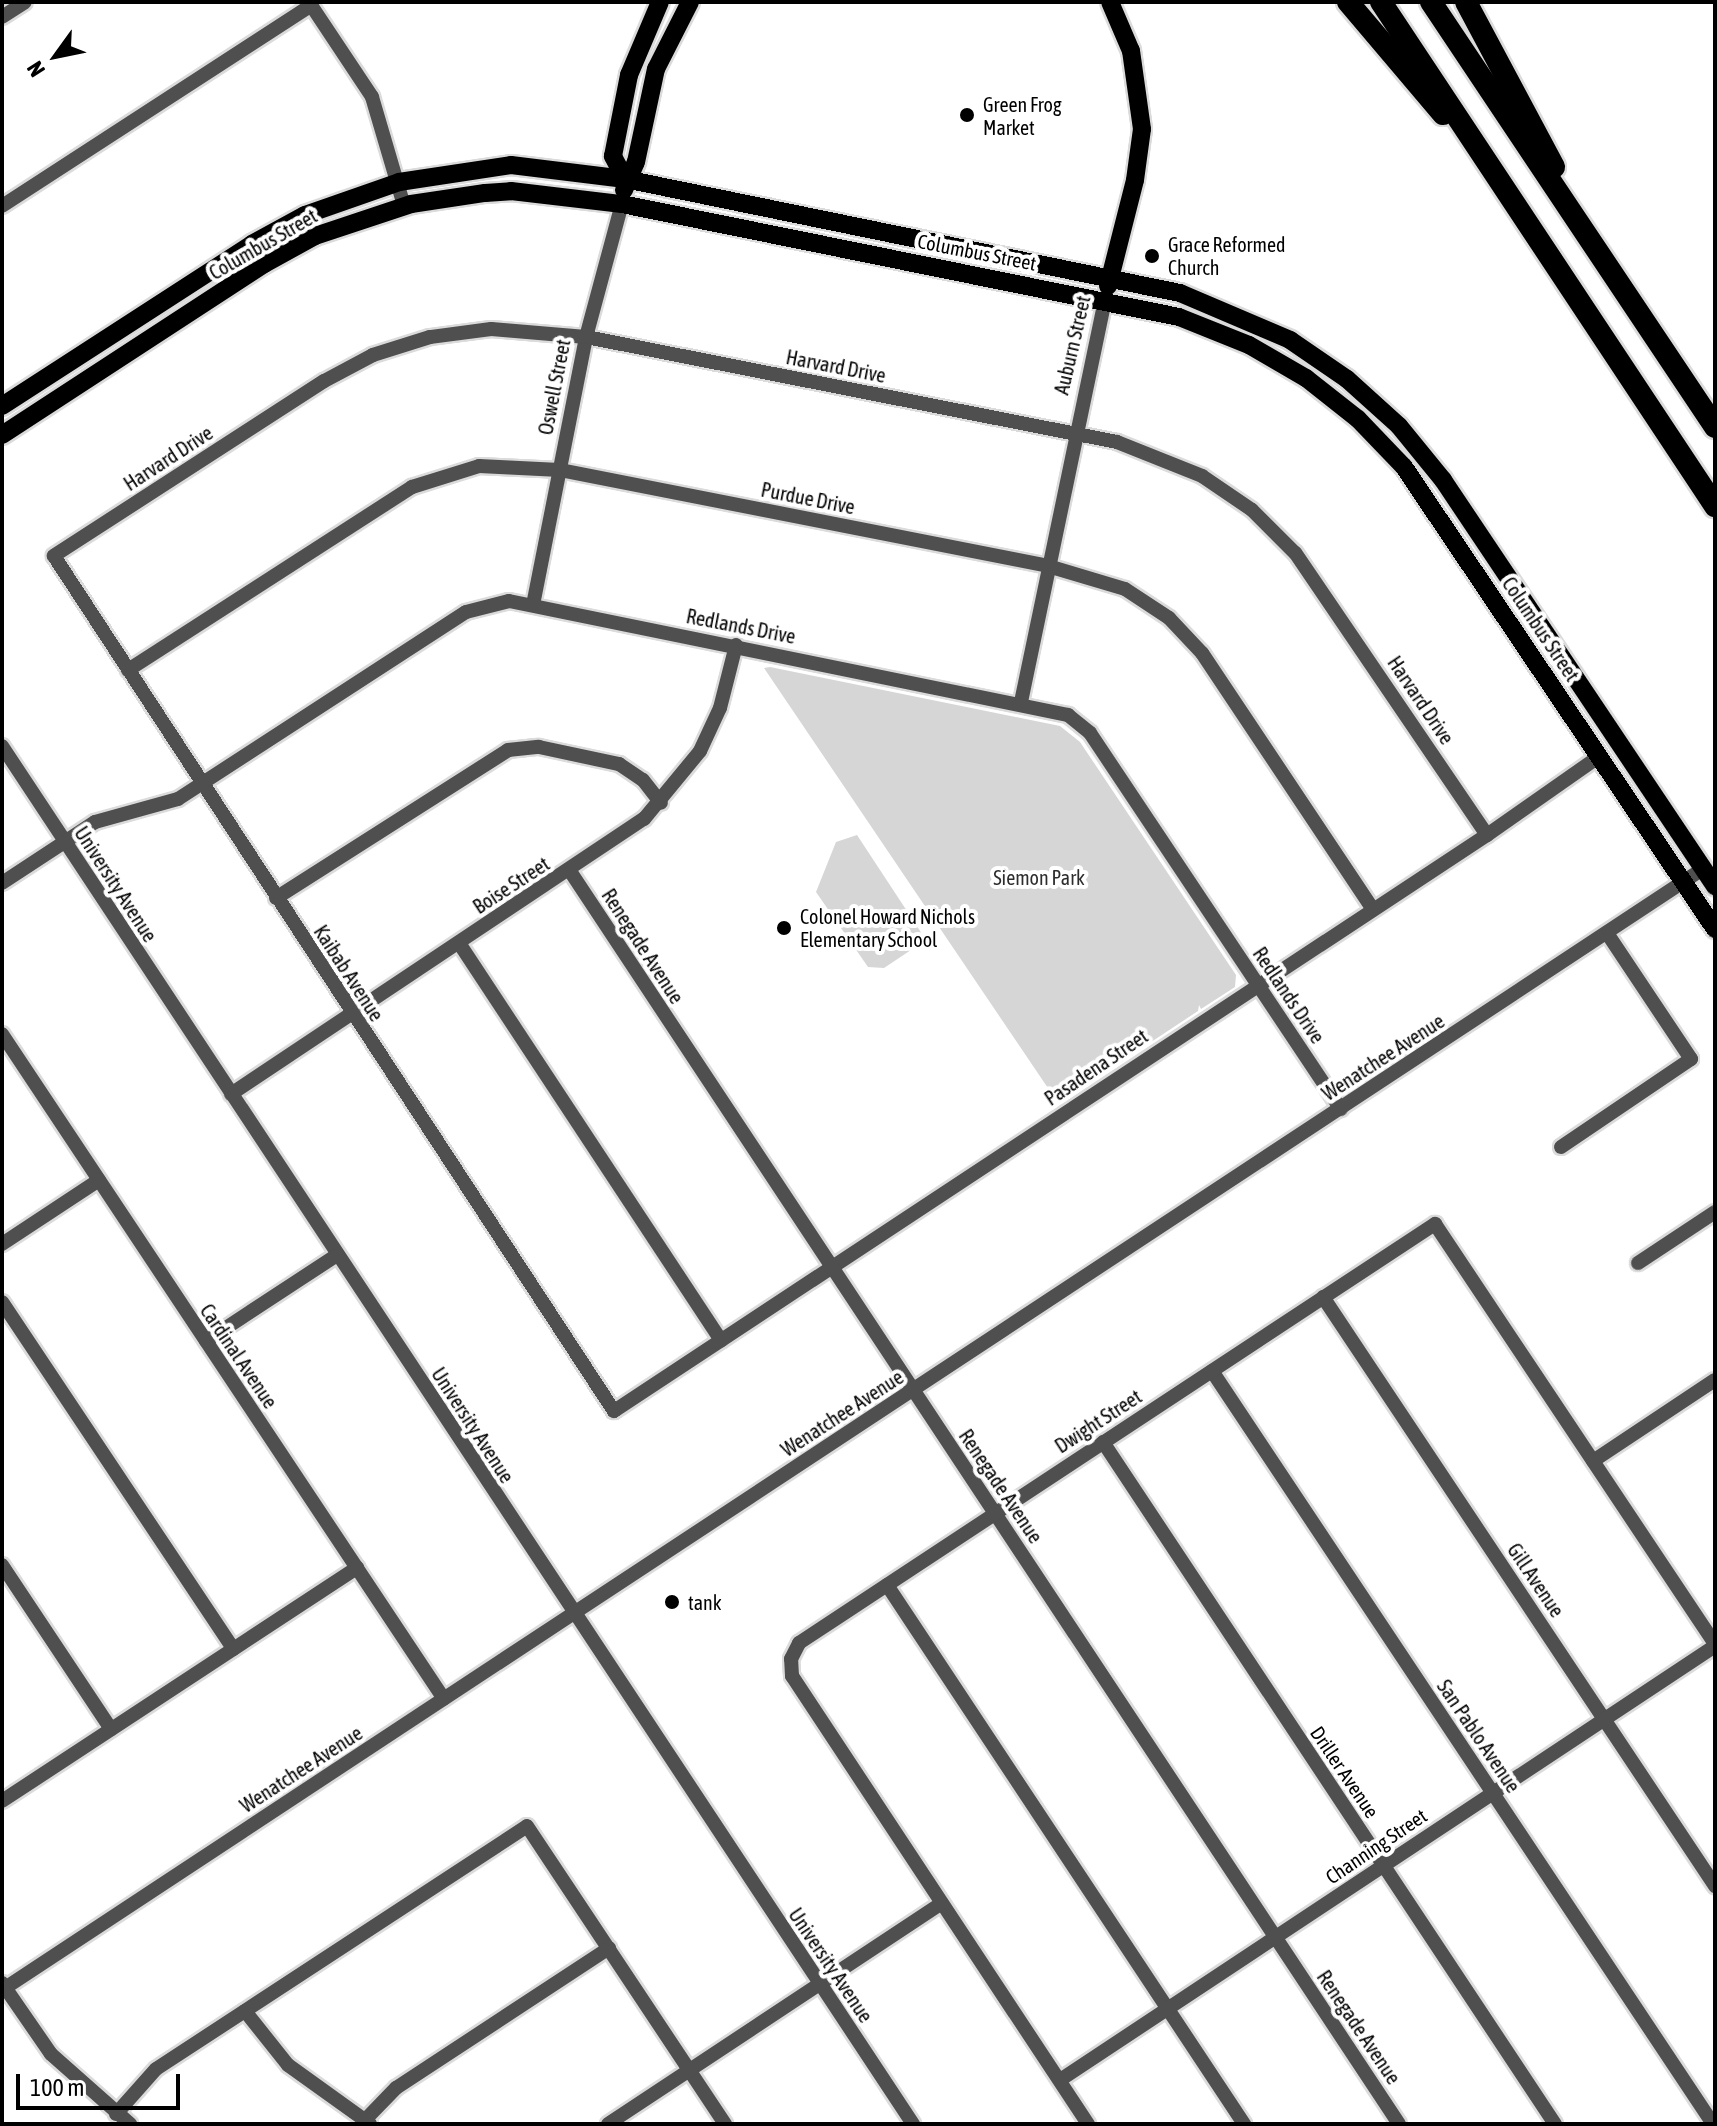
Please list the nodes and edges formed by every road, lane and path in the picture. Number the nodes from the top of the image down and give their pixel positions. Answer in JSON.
{"nodes":[{"id":1,"x":25,"y":2,"type":"edge"},
{"id":2,"x":660,"y":2,"type":"edge"},
{"id":3,"x":690,"y":2,"type":"edge"},
{"id":4,"x":1110,"y":2,"type":"edge"},
{"id":5,"x":1348,"y":2,"type":"edge"},
{"id":6,"x":1381,"y":2,"type":"edge"},
{"id":7,"x":1431,"y":2,"type":"edge"},
{"id":8,"x":1466,"y":2,"type":"edge"},
{"id":9,"x":310,"y":4,"type":"edge"},
{"id":10,"x":2,"y":17,"type":"edge"},
{"id":11,"x":625,"y":179,"type":"junction"},
{"id":12,"x":399,"y":182,"type":"junction"},
{"id":13,"x":1503,"y":183,"type":"junction"},
{"id":14,"x":622,"y":204,"type":"junction"},
{"id":15,"x":2,"y":206,"type":"edge"},
{"id":16,"x":404,"y":206,"type":"junction"},
{"id":17,"x":1577,"y":223,"type":"junction"},
{"id":18,"x":1110,"y":277,"type":"junction"},
{"id":19,"x":1105,"y":300,"type":"junction"},
{"id":20,"x":586,"y":337,"type":"junction"},
{"id":21,"x":2,"y":406,"type":"edge"},
{"id":22,"x":1715,"y":427,"type":"edge"},
{"id":23,"x":1074,"y":433,"type":"junction"},
{"id":24,"x":2,"y":435,"type":"edge"},
{"id":25,"x":560,"y":470,"type":"junction"},
{"id":26,"x":1715,"y":506,"type":"edge"},
{"id":27,"x":54,"y":556,"type":"joint"},
{"id":28,"x":1048,"y":566,"type":"junction"},
{"id":29,"x":533,"y":605,"type":"junction"},
{"id":30,"x":736,"y":645,"type":"junction"},
{"id":31,"x":128,"y":670,"type":"junction"},
{"id":32,"x":1021,"y":702,"type":"junction"},
{"id":33,"x":2,"y":746,"type":"edge"},
{"id":34,"x":1600,"y":756,"type":"junction"},
{"id":35,"x":202,"y":784,"type":"junction"},
{"id":36,"x":661,"y":803,"type":"junction"},
{"id":37,"x":1487,"y":835,"type":"junction"},
{"id":38,"x":64,"y":843,"type":"junction"},
{"id":39,"x":1703,"y":869,"type":"junction"},
{"id":40,"x":570,"y":871,"type":"junction"},
{"id":41,"x":1684,"y":882,"type":"junction"},
{"id":42,"x":2,"y":883,"type":"edge"},
{"id":43,"x":1715,"y":886,"type":"edge"},
{"id":44,"x":276,"y":898,"type":"junction"},
{"id":45,"x":1373,"y":909,"type":"junction"},
{"id":46,"x":1715,"y":929,"type":"edge"},
{"id":47,"x":1607,"y":933,"type":"junction"},
{"id":48,"x":459,"y":943,"type":"junction"},
{"id":49,"x":1258,"y":984,"type":"junction"},
{"id":50,"x":351,"y":1013,"type":"junction"},
{"id":51,"x":2,"y":1034,"type":"edge"},
{"id":52,"x":231,"y":1094,"type":"junction"},
{"id":53,"x":1341,"y":1109,"type":"junction"},
{"id":54,"x":1561,"y":1147,"type":"dead end"},
{"id":55,"x":99,"y":1180,"type":"junction"},
{"id":56,"x":1715,"y":1212,"type":"edge"},
{"id":57,"x":2,"y":1244,"type":"edge"},
{"id":58,"x":337,"y":1255,"type":"junction"},
{"id":59,"x":1638,"y":1263,"type":"dead end"},
{"id":60,"x":832,"y":1267,"type":"junction"},
{"id":61,"x":1323,"y":1297,"type":"junction"},
{"id":62,"x":2,"y":1302,"type":"edge"},
{"id":63,"x":721,"y":1340,"type":"junction"},
{"id":64,"x":206,"y":1341,"type":"junction"},
{"id":65,"x":1212,"y":1371,"type":"junction"},
{"id":66,"x":1715,"y":1380,"type":"edge"},
{"id":67,"x":913,"y":1390,"type":"junction"},
{"id":68,"x":614,"y":1411,"type":"joint"},
{"id":69,"x":1103,"y":1442,"type":"junction"},
{"id":70,"x":1593,"y":1461,"type":"junction"},
{"id":71,"x":995,"y":1513,"type":"junction"},
{"id":72,"x":2,"y":1565,"type":"edge"},
{"id":73,"x":357,"y":1568,"type":"junction"},
{"id":74,"x":887,"y":1585,"type":"junction"},
{"id":75,"x":574,"y":1613,"type":"junction"},
{"id":76,"x":1715,"y":1645,"type":"edge"},
{"id":77,"x":233,"y":1649,"type":"junction"},
{"id":78,"x":444,"y":1699,"type":"junction"},
{"id":79,"x":1604,"y":1719,"type":"junction"},
{"id":80,"x":111,"y":1729,"type":"junction"},
{"id":81,"x":1493,"y":1793,"type":"junction"},
{"id":82,"x":2,"y":1801,"type":"edge"},
{"id":83,"x":1383,"y":1866,"type":"junction"},
{"id":84,"x":1715,"y":1886,"type":"edge"},
{"id":85,"x":942,"y":1903,"type":"junction"},
{"id":86,"x":1276,"y":1937,"type":"junction"},
{"id":87,"x":609,"y":1948,"type":"junction"},
{"id":88,"x":821,"y":1985,"type":"junction"},
{"id":89,"x":3,"y":1987,"type":"edge"},
{"id":90,"x":1168,"y":2009,"type":"junction"},
{"id":91,"x":245,"y":2011,"type":"junction"},
{"id":92,"x":690,"y":2070,"type":"junction"},
{"id":93,"x":1060,"y":2080,"type":"junction"},
{"id":94,"x":116,"y":2114,"type":"junction"},
{"id":95,"x":367,"y":2122,"type":"edge"},
{"id":96,"x":130,"y":2124,"type":"edge"},
{"id":97,"x":608,"y":2124,"type":"edge"},
{"id":98,"x":725,"y":2124,"type":"edge"},
{"id":99,"x":913,"y":2124,"type":"edge"},
{"id":100,"x":1088,"y":2124,"type":"edge"},
{"id":101,"x":1244,"y":2124,"type":"edge"},
{"id":102,"x":1399,"y":2124,"type":"edge"},
{"id":103,"x":1555,"y":2124,"type":"edge"},
{"id":104,"x":1713,"y":2124,"type":"edge"}],
"edges":[{"from":1,"to":10,"type":"street"},
{"from":2,"to":11,"type":"main road","name":"Oswell Street"},
{"from":3,"to":11,"type":"main road","name":"Oswell Street"},
{"from":4,"to":18,"type":"main road","name":"Auburn Street"},
{"from":5,"to":13,"type":"highway"},
{"from":6,"to":13,"type":"highway"},
{"from":7,"to":17,"type":"highway"},
{"from":8,"to":17,"type":"highway"},
{"from":9,"to":12,"type":"street"},
{"from":9,"to":15,"type":"street"},
{"from":11,"to":12,"type":"main road","name":"Columbus Street"},
{"from":11,"to":14,"type":"main road","name":"Oswell Street"},
{"from":11,"to":18,"type":"main road","name":"Columbus Street"},
{"from":12,"to":16,"type":"street"},
{"from":12,"to":21,"type":"main road","name":"Columbus Street"},
{"from":13,"to":26,"type":"highway"},
{"from":14,"to":16,"type":"main road","name":"Columbus Street"},
{"from":14,"to":19,"type":"main road","name":"Columbus Street"},
{"from":14,"to":20,"type":"street","name":"Oswell Street"},
{"from":16,"to":24,"type":"main road","name":"Columbus Street"},
{"from":17,"to":22,"type":"highway"},
{"from":18,"to":19,"type":"main road","name":"Auburn Street"},
{"from":18,"to":39,"type":"main road","name":"Columbus Street"},
{"from":19,"to":23,"type":"street","name":"Auburn Street"},
{"from":19,"to":34,"type":"main road","name":"Columbus Street"},
{"from":20,"to":23,"type":"street","name":"Harvard Drive"},
{"from":20,"to":25,"type":"street","name":"Oswell Street"},
{"from":20,"to":27,"type":"street","name":"Harvard Drive"},
{"from":23,"to":28,"type":"street","name":"Auburn Street"},
{"from":23,"to":37,"type":"street","name":"Harvard Drive"},
{"from":25,"to":28,"type":"street","name":"Purdue Drive"},
{"from":25,"to":29,"type":"street","name":"Oswell Street"},
{"from":25,"to":31,"type":"street","name":"Purdue Drive"},
{"from":27,"to":31,"type":"street","name":"Kaibab Avenue"},
{"from":28,"to":32,"type":"street","name":"Auburn Street"},
{"from":28,"to":45,"type":"street","name":"Purdue Drive"},
{"from":29,"to":30,"type":"street","name":"Redlands Drive"},
{"from":29,"to":35,"type":"street","name":"Redlands Drive"},
{"from":30,"to":32,"type":"street","name":"Redlands Drive"},
{"from":30,"to":36,"type":"street","name":"Boise Street"},
{"from":31,"to":35,"type":"street","name":"Kaibab Avenue"},
{"from":32,"to":49,"type":"street","name":"Redlands Drive"},
{"from":33,"to":38,"type":"street","name":"University Avenue"},
{"from":34,"to":37,"type":"street","name":"Pasadena Street"},
{"from":34,"to":41,"type":"main road","name":"Columbus Street"},
{"from":35,"to":38,"type":"street","name":"Redlands Drive"},
{"from":35,"to":44,"type":"street","name":"Kaibab Avenue"},
{"from":36,"to":40,"type":"street","name":"Boise Street"},
{"from":36,"to":44,"type":"street"},
{"from":37,"to":45,"type":"street","name":"Pasadena Street"},
{"from":38,"to":42,"type":"street","name":"Redlands Drive"},
{"from":38,"to":52,"type":"street","name":"University Avenue"},
{"from":39,"to":41,"type":"street","name":"Wenatchee Avenue"},
{"from":39,"to":43,"type":"main road","name":"Columbus Street"},
{"from":40,"to":48,"type":"street","name":"Boise Street"},
{"from":40,"to":60,"type":"street","name":"Renegade Avenue"},
{"from":41,"to":46,"type":"main road","name":"Columbus Street"},
{"from":41,"to":47,"type":"street","name":"Wenatchee Avenue"},
{"from":44,"to":50,"type":"street","name":"Kaibab Avenue"},
{"from":45,"to":49,"type":"street","name":"Pasadena Street"},
{"from":47,"to":53,"type":"street","name":"Wenatchee Avenue"},
{"from":47,"to":54,"type":"street"},
{"from":48,"to":50,"type":"street","name":"Boise Street"},
{"from":48,"to":63,"type":"street"},
{"from":49,"to":53,"type":"street","name":"Redlands Drive"},
{"from":49,"to":60,"type":"street","name":"Pasadena Street"},
{"from":50,"to":52,"type":"street","name":"Boise Street"},
{"from":50,"to":68,"type":"street","name":"Kaibab Avenue"},
{"from":51,"to":55,"type":"street","name":"Cardinal Avenue"},
{"from":52,"to":58,"type":"street","name":"University Avenue"},
{"from":53,"to":67,"type":"street","name":"Wenatchee Avenue"},
{"from":55,"to":57,"type":"street"},
{"from":55,"to":64,"type":"street","name":"Cardinal Avenue"},
{"from":56,"to":59,"type":"street"},
{"from":58,"to":64,"type":"street"},
{"from":58,"to":75,"type":"street","name":"University Avenue"},
{"from":60,"to":63,"type":"street","name":"Pasadena Street"},
{"from":60,"to":67,"type":"street","name":"Renegade Avenue"},
{"from":61,"to":65,"type":"street","name":"Dwight Street"},
{"from":61,"to":70,"type":"street","name":"Dwight Street"},
{"from":61,"to":79,"type":"street","name":"Gill Avenue"},
{"from":62,"to":77,"type":"street"},
{"from":63,"to":68,"type":"street","name":"Pasadena Street"},
{"from":64,"to":73,"type":"street","name":"Cardinal Avenue"},
{"from":65,"to":69,"type":"street","name":"Dwight Street"},
{"from":65,"to":81,"type":"street","name":"San Pablo Avenue"},
{"from":66,"to":70,"type":"street"},
{"from":67,"to":71,"type":"street","name":"Renegade Avenue"},
{"from":67,"to":75,"type":"street","name":"Wenatchee Avenue"},
{"from":69,"to":71,"type":"street","name":"Dwight Street"},
{"from":69,"to":83,"type":"street","name":"Driller Avenue"},
{"from":70,"to":76,"type":"street"},
{"from":71,"to":74,"type":"street","name":"Dwight Street"},
{"from":71,"to":86,"type":"street","name":"Renegade Avenue"},
{"from":72,"to":80,"type":"street"},
{"from":73,"to":77,"type":"street"},
{"from":73,"to":78,"type":"street","name":"Cardinal Avenue"},
{"from":74,"to":85,"type":"street","name":"Dwight Street"},
{"from":74,"to":90,"type":"street"},
{"from":75,"to":78,"type":"street","name":"Wenatchee Avenue"},
{"from":75,"to":88,"type":"street","name":"University Avenue"},
{"from":76,"to":79,"type":"street","name":"Channing Street"},
{"from":77,"to":80,"type":"street"},
{"from":78,"to":89,"type":"street","name":"Wenatchee Avenue"},
{"from":79,"to":81,"type":"street","name":"Channing Street"},
{"from":79,"to":84,"type":"street","name":"Gill Avenue"},
{"from":80,"to":82,"type":"street"},
{"from":81,"to":83,"type":"street","name":"Channing Street"},
{"from":81,"to":104,"type":"street","name":"San Pablo Avenue"},
{"from":83,"to":86,"type":"street","name":"Channing Street"},
{"from":83,"to":103,"type":"street","name":"Driller Avenue"},
{"from":85,"to":88,"type":"street"},
{"from":85,"to":93,"type":"street"},
{"from":86,"to":90,"type":"street","name":"Channing Street"},
{"from":86,"to":102,"type":"street","name":"Renegade Avenue"},
{"from":87,"to":91,"type":"street"},
{"from":87,"to":92,"type":"street"},
{"from":87,"to":95,"type":"street"},
{"from":88,"to":92,"type":"street"},
{"from":88,"to":99,"type":"street","name":"University Avenue"},
{"from":89,"to":94,"type":"street"},
{"from":90,"to":93,"type":"street","name":"Channing Street"},
{"from":90,"to":101,"type":"street"},
{"from":91,"to":94,"type":"street"},
{"from":91,"to":95,"type":"street"},
{"from":92,"to":97,"type":"street"},
{"from":92,"to":98,"type":"street"},
{"from":93,"to":100,"type":"street"},
{"from":94,"to":96,"type":"street"}]}
